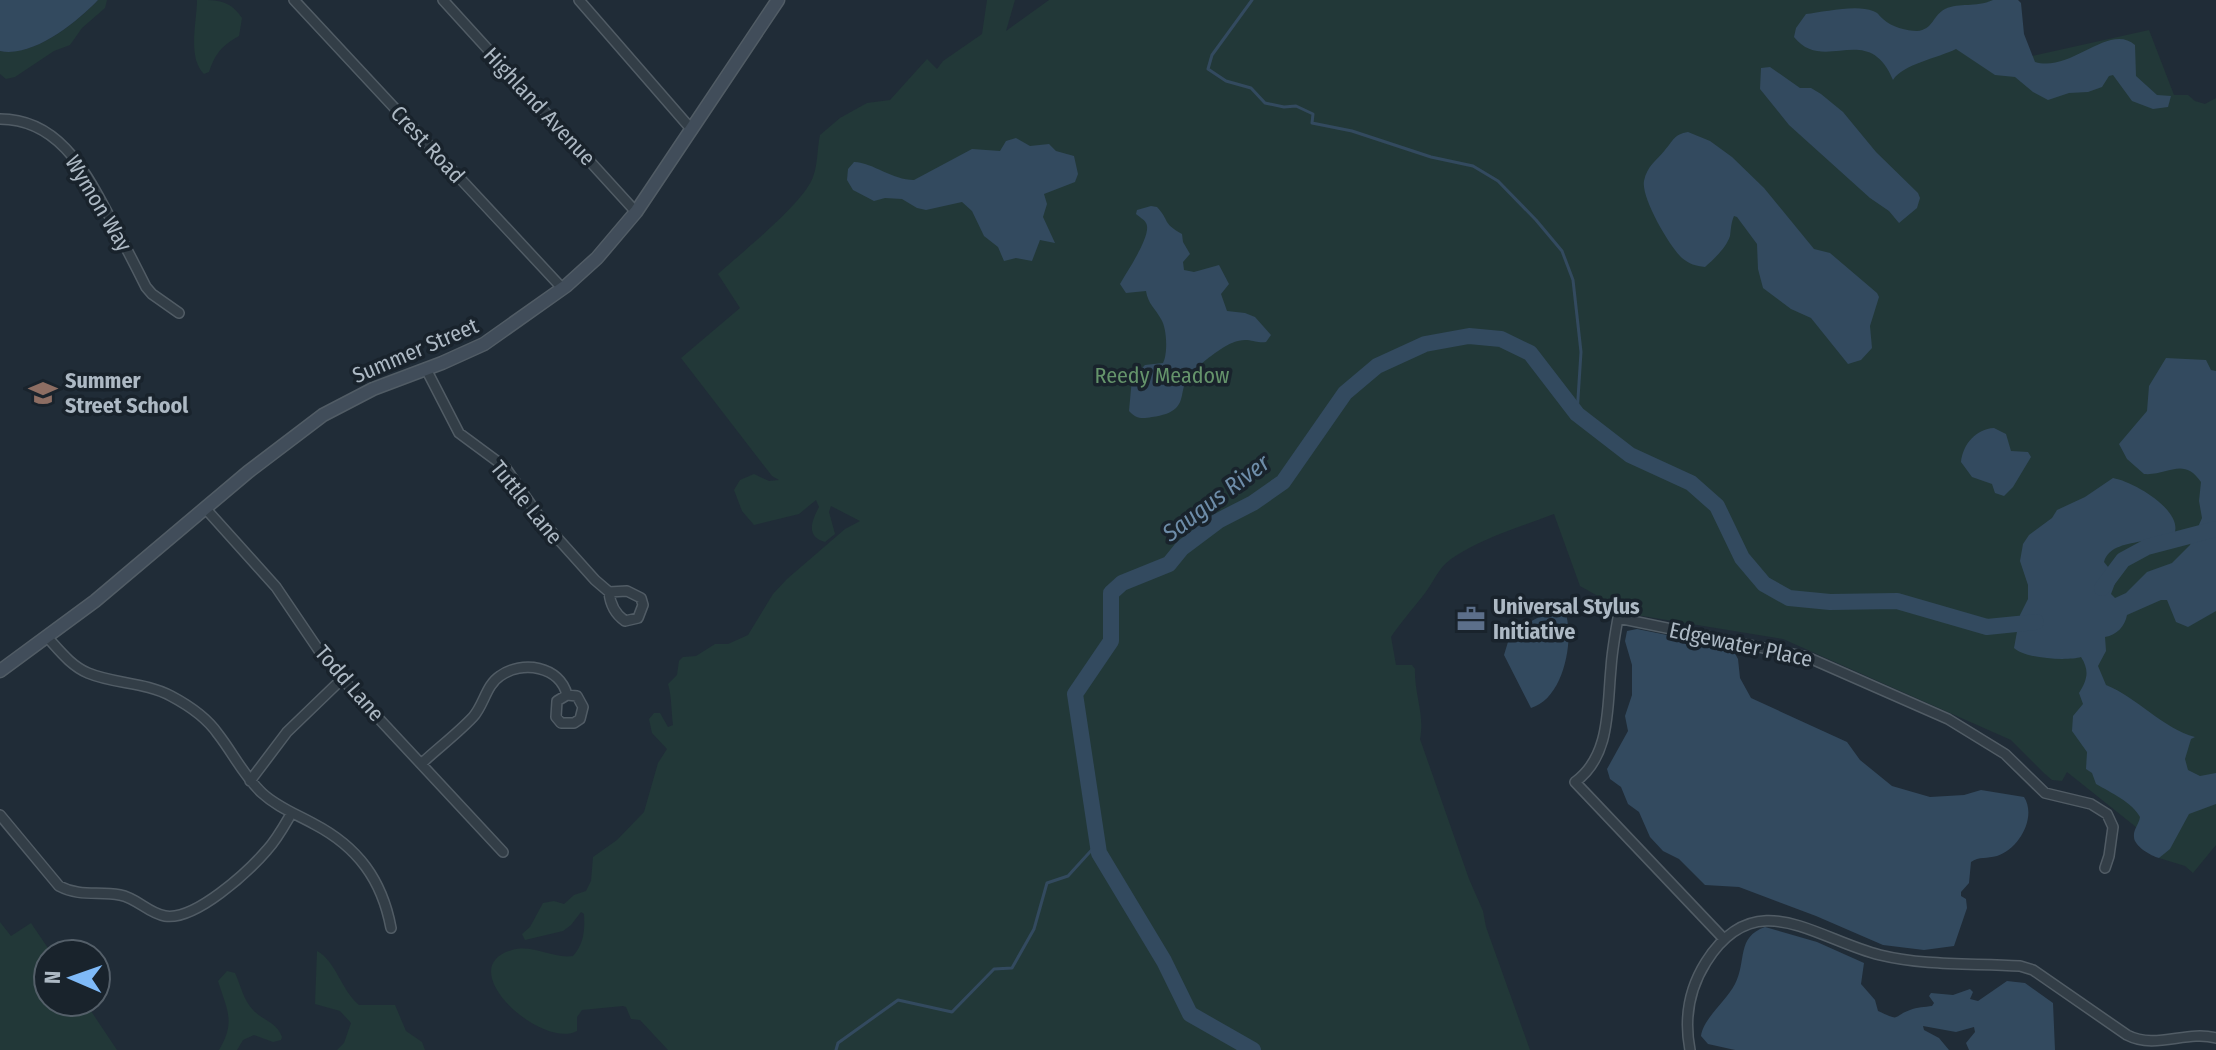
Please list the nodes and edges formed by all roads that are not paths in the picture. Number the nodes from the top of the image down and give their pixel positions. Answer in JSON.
{"nodes":[{"id":1,"x":294,"y":0,"type":"edge"},
{"id":2,"x":443,"y":0,"type":"edge"},
{"id":3,"x":579,"y":0,"type":"edge"},
{"id":4,"x":778,"y":0,"type":"edge"},
{"id":5,"x":0,"y":119,"type":"edge"},
{"id":6,"x":692,"y":130,"type":"junction"},
{"id":7,"x":636,"y":212,"type":"junction"},
{"id":8,"x":563,"y":289,"type":"junction"},
{"id":9,"x":179,"y":313,"type":"dead end"},
{"id":10,"x":426,"y":369,"type":"junction"},
{"id":11,"x":205,"y":508,"type":"junction"},
{"id":12,"x":609,"y":592,"type":"dead end"},
{"id":13,"x":47,"y":637,"type":"junction"},
{"id":14,"x":0,"y":671,"type":"edge"},
{"id":15,"x":343,"y":678,"type":"junction"},
{"id":16,"x":567,"y":695,"type":"dead end"},
{"id":17,"x":421,"y":764,"type":"junction"},
{"id":18,"x":250,"y":781,"type":"junction"},
{"id":19,"x":291,"y":814,"type":"junction"},
{"id":20,"x":0,"y":815,"type":"edge"},
{"id":21,"x":503,"y":852,"type":"dead end"},
{"id":22,"x":2105,"y":868,"type":"dead end"},
{"id":23,"x":391,"y":928,"type":"dead end"},
{"id":24,"x":1724,"y":939,"type":"junction"},
{"id":25,"x":2213,"y":1035,"type":"edge"},
{"id":26,"x":1690,"y":1050,"type":"edge"}],
"edges":[{"from":1,"to":8,"type":"street","name":"Crest Road"},
{"from":2,"to":7,"type":"street","name":"Highland Avenue"},
{"from":3,"to":6,"type":"street"},
{"from":4,"to":6,"type":"main road","name":"Summer Street"},
{"from":5,"to":9,"type":"street","name":"Wymon Way"},
{"from":6,"to":7,"type":"main road","name":"Summer Street"},
{"from":7,"to":8,"type":"main road","name":"Summer Street"},
{"from":8,"to":10,"type":"main road","name":"Summer Street"},
{"from":10,"to":11,"type":"main road","name":"Summer Street"},
{"from":10,"to":12,"type":"street","name":"Tuttle Lane"},
{"from":11,"to":13,"type":"main road","name":"Summer Street"},
{"from":11,"to":15,"type":"street","name":"Todd Lane"},
{"from":13,"to":14,"type":"main road","name":"Summer Street"},
{"from":13,"to":18,"type":"street"},
{"from":15,"to":17,"type":"street","name":"Todd Lane"},
{"from":15,"to":18,"type":"street"},
{"from":16,"to":17,"type":"street"},
{"from":17,"to":21,"type":"street","name":"Todd Lane"},
{"from":18,"to":19,"type":"street"},
{"from":19,"to":20,"type":"street"},
{"from":19,"to":23,"type":"street"},
{"from":22,"to":24,"type":"street","name":"Edgewater Place"},
{"from":24,"to":25,"type":"street"},
{"from":24,"to":26,"type":"street"}]}
